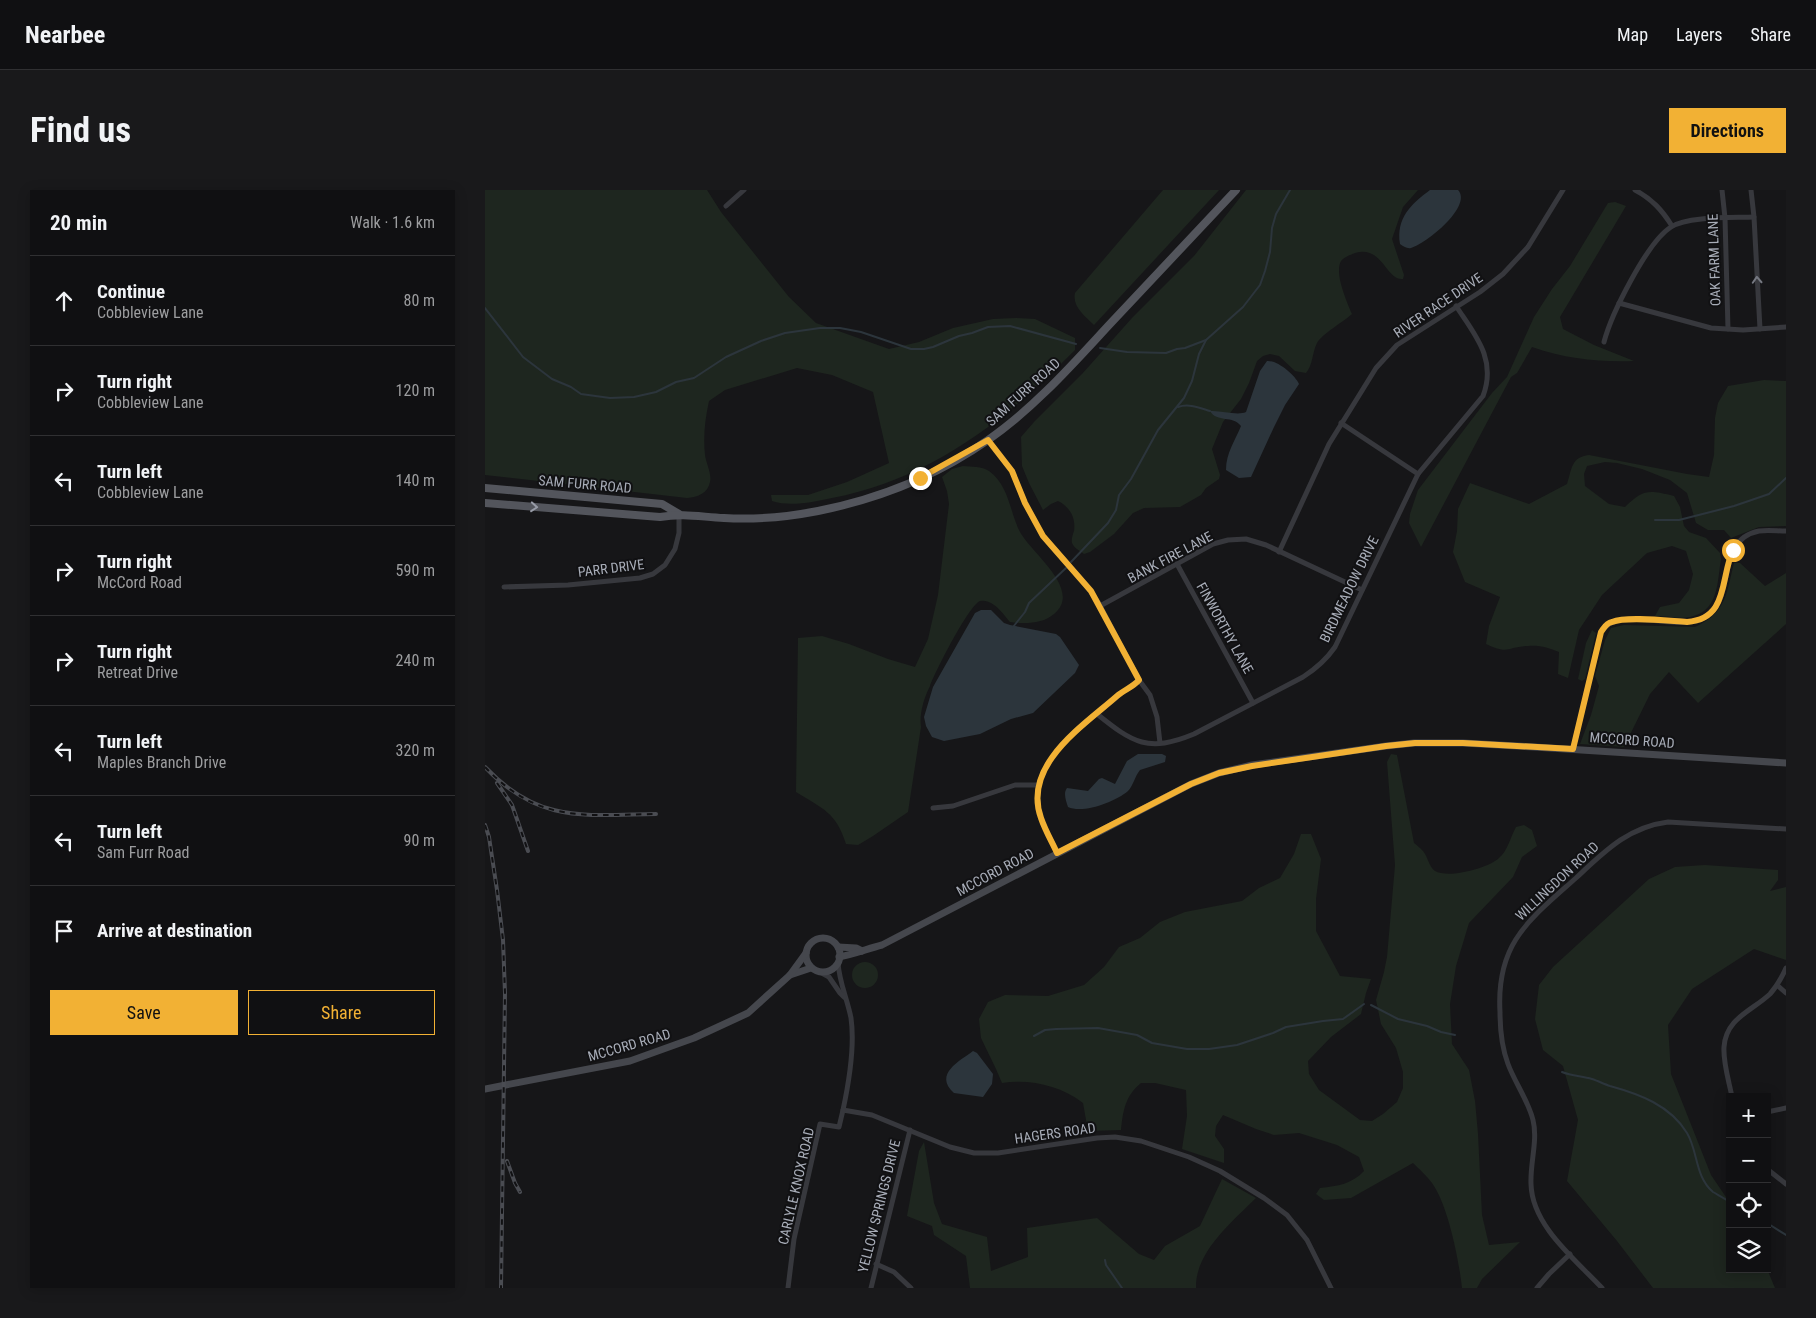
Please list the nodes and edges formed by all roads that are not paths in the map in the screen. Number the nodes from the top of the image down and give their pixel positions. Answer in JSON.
{"nodes":[{"id":1,"x":744,"y":190,"type":"edge"},
{"id":2,"x":1236,"y":190,"type":"edge"},
{"id":3,"x":1563,"y":190,"type":"edge"},
{"id":4,"x":1635,"y":190,"type":"edge"},
{"id":5,"x":1722,"y":190,"type":"edge"},
{"id":6,"x":1751,"y":190,"type":"edge"},
{"id":7,"x":725,"y":206,"type":"dead end"},
{"id":8,"x":1754,"y":217,"type":"junction"},
{"id":9,"x":1725,"y":218,"type":"junction"},
{"id":10,"x":1672,"y":226,"type":"junction"},
{"id":11,"x":1619,"y":303,"type":"junction"},
{"id":12,"x":1456,"y":306,"type":"junction"},
{"id":13,"x":1786,"y":327,"type":"edge"},
{"id":14,"x":1760,"y":329,"type":"junction"},
{"id":15,"x":1728,"y":330,"type":"junction"},
{"id":16,"x":1604,"y":342,"type":"dead end"},
{"id":17,"x":1341,"y":423,"type":"junction"},
{"id":18,"x":988,"y":440,"type":"junction"},
{"id":19,"x":1418,"y":474,"type":"junction"},
{"id":20,"x":485,"y":488,"type":"edge"},
{"id":21,"x":485,"y":503,"type":"edge"},
{"id":22,"x":679,"y":514,"type":"junction"},
{"id":23,"x":1786,"y":531,"type":"edge"},
{"id":24,"x":1279,"y":552,"type":"junction"},
{"id":25,"x":1177,"y":564,"type":"junction"},
{"id":26,"x":503,"y":587,"type":"dead end"},
{"id":27,"x":1362,"y":590,"type":"junction"},
{"id":28,"x":1100,"y":606,"type":"junction"},
{"id":29,"x":1139,"y":680,"type":"junction"},
{"id":30,"x":1253,"y":703,"type":"junction"},
{"id":31,"x":1097,"y":714,"type":"junction"},
{"id":32,"x":1160,"y":743,"type":"junction"},
{"id":33,"x":1573,"y":749,"type":"junction"},
{"id":34,"x":1786,"y":764,"type":"edge"},
{"id":35,"x":1038,"y":785,"type":"junction"},
{"id":36,"x":933,"y":808,"type":"dead end"},
{"id":37,"x":1786,"y":829,"type":"edge"},
{"id":38,"x":1057,"y":853,"type":"junction"},
{"id":39,"x":838,"y":946,"type":"junction"},
{"id":40,"x":862,"y":951,"type":"junction"},
{"id":41,"x":806,"y":953,"type":"junction"},
{"id":42,"x":838,"y":960,"type":"junction"},
{"id":43,"x":1786,"y":968,"type":"edge"},
{"id":44,"x":815,"y":969,"type":"junction"},
{"id":45,"x":790,"y":975,"type":"junction"},
{"id":46,"x":1777,"y":985,"type":"junction"},
{"id":47,"x":1786,"y":994,"type":"edge"},
{"id":48,"x":844,"y":997,"type":"junction"},
{"id":49,"x":485,"y":1089,"type":"edge"},
{"id":50,"x":1731,"y":1093,"type":"edge"},
{"id":51,"x":1786,"y":1108,"type":"edge"},
{"id":52,"x":843,"y":1110,"type":"junction"},
{"id":53,"x":1771,"y":1111,"type":"edge"},
{"id":54,"x":909,"y":1130,"type":"junction"},
{"id":55,"x":1771,"y":1172,"type":"edge"},
{"id":56,"x":1786,"y":1184,"type":"edge"},
{"id":57,"x":1570,"y":1254,"type":"junction"},
{"id":58,"x":876,"y":1264,"type":"junction"},
{"id":59,"x":788,"y":1288,"type":"edge"},
{"id":60,"x":871,"y":1288,"type":"edge"},
{"id":61,"x":911,"y":1288,"type":"edge"},
{"id":62,"x":1331,"y":1288,"type":"edge"},
{"id":63,"x":1537,"y":1288,"type":"edge"},
{"id":64,"x":1602,"y":1288,"type":"edge"}],
"edges":[{"from":1,"to":7,"type":"street"},
{"from":2,"to":18,"type":"main road","name":"SAM FURR ROAD"},
{"from":3,"to":12,"type":"street","name":"RIVER RACE DRIVE"},
{"from":4,"to":10,"type":"street"},
{"from":5,"to":9,"type":"street","name":"OAK FARM LANE"},
{"from":6,"to":8,"type":"street"},
{"from":8,"to":9,"type":"street"},
{"from":14,"to":8,"type":"street","one_way":true},
{"from":9,"to":10,"type":"street"},
{"from":9,"to":15,"type":"street","name":"OAK FARM LANE"},
{"from":10,"to":11,"type":"street"},
{"from":11,"to":15,"type":"street"},
{"from":11,"to":16,"type":"street"},
{"from":12,"to":17,"type":"street","name":"RIVER RACE DRIVE"},
{"from":12,"to":19,"type":"street","name":"BIRDMEADOW DRIVE"},
{"from":13,"to":14,"type":"street"},
{"from":14,"to":15,"type":"street"},
{"from":17,"to":19,"type":"street"},
{"from":17,"to":24,"type":"street","name":"RIVER RACE DRIVE"},
{"from":18,"to":22,"type":"main road","name":"SAM FURR ROAD"},
{"from":18,"to":28,"type":"street"},
{"from":19,"to":27,"type":"street","name":"BIRDMEADOW DRIVE"},
{"from":20,"to":22,"type":"main road","name":"SAM FURR ROAD"},
{"from":21,"to":22,"type":"main road","name":"SAM FURR ROAD","one_way":true},
{"from":22,"to":26,"type":"street","name":"PARR DRIVE"},
{"from":23,"to":33,"type":"street"},
{"from":24,"to":25,"type":"street","name":"BANK FIRE LANE"},
{"from":24,"to":27,"type":"street","name":"BANK FIRE LANE"},
{"from":25,"to":28,"type":"street","name":"BANK FIRE LANE"},
{"from":25,"to":30,"type":"street","name":"FINWORTHY LANE"},
{"from":27,"to":30,"type":"street","name":"BIRDMEADOW DRIVE"},
{"from":28,"to":29,"type":"street"},
{"from":29,"to":31,"type":"street"},
{"from":29,"to":32,"type":"street"},
{"from":30,"to":32,"type":"street","name":"BIRDMEADOW DRIVE"},
{"from":31,"to":32,"type":"street","name":"BIRDMEADOW DRIVE"},
{"from":31,"to":35,"type":"street"},
{"from":33,"to":34,"type":"street","name":"MCCORD ROAD"},
{"from":33,"to":38,"type":"street","name":"MCCORD ROAD"},
{"from":35,"to":36,"type":"street"},
{"from":35,"to":38,"type":"street"},
{"from":37,"to":57,"type":"street","name":"WILLINGDON ROAD"},
{"from":38,"to":40,"type":"street","name":"MCCORD ROAD"},
{"from":39,"to":40,"type":"street","name":"MCCORD ROAD"},
{"from":39,"to":41,"type":"street","name":"MCCORD ROAD"},
{"from":39,"to":42,"type":"street"},
{"from":40,"to":42,"type":"street","name":"MCCORD ROAD"},
{"from":41,"to":44,"type":"street"},
{"from":41,"to":45,"type":"street","name":"MCCORD ROAD"},
{"from":42,"to":44,"type":"street","name":"MCCORD ROAD"},
{"from":42,"to":48,"type":"street"},
{"from":43,"to":46,"type":"street"},
{"from":44,"to":45,"type":"street","name":"MCCORD ROAD"},
{"from":44,"to":48,"type":"street"},
{"from":45,"to":49,"type":"street","name":"MCCORD ROAD"},
{"from":46,"to":47,"type":"street"},
{"from":46,"to":50,"type":"street"},
{"from":48,"to":52,"type":"street"},
{"from":51,"to":53,"type":"street"},
{"from":52,"to":54,"type":"street","name":"HAGERS ROAD"},
{"from":52,"to":59,"type":"street","name":"CARLYLE KNOX ROAD"},
{"from":54,"to":58,"type":"street","name":"YELLOW SPRINGS DRIVE"},
{"from":54,"to":62,"type":"street","name":"HAGERS ROAD"},
{"from":55,"to":56,"type":"street"},
{"from":57,"to":63,"type":"street"},
{"from":57,"to":64,"type":"street","name":"WILLINGDON ROAD"},
{"from":58,"to":60,"type":"street","name":"YELLOW SPRINGS DRIVE"},
{"from":58,"to":61,"type":"street"}]}
